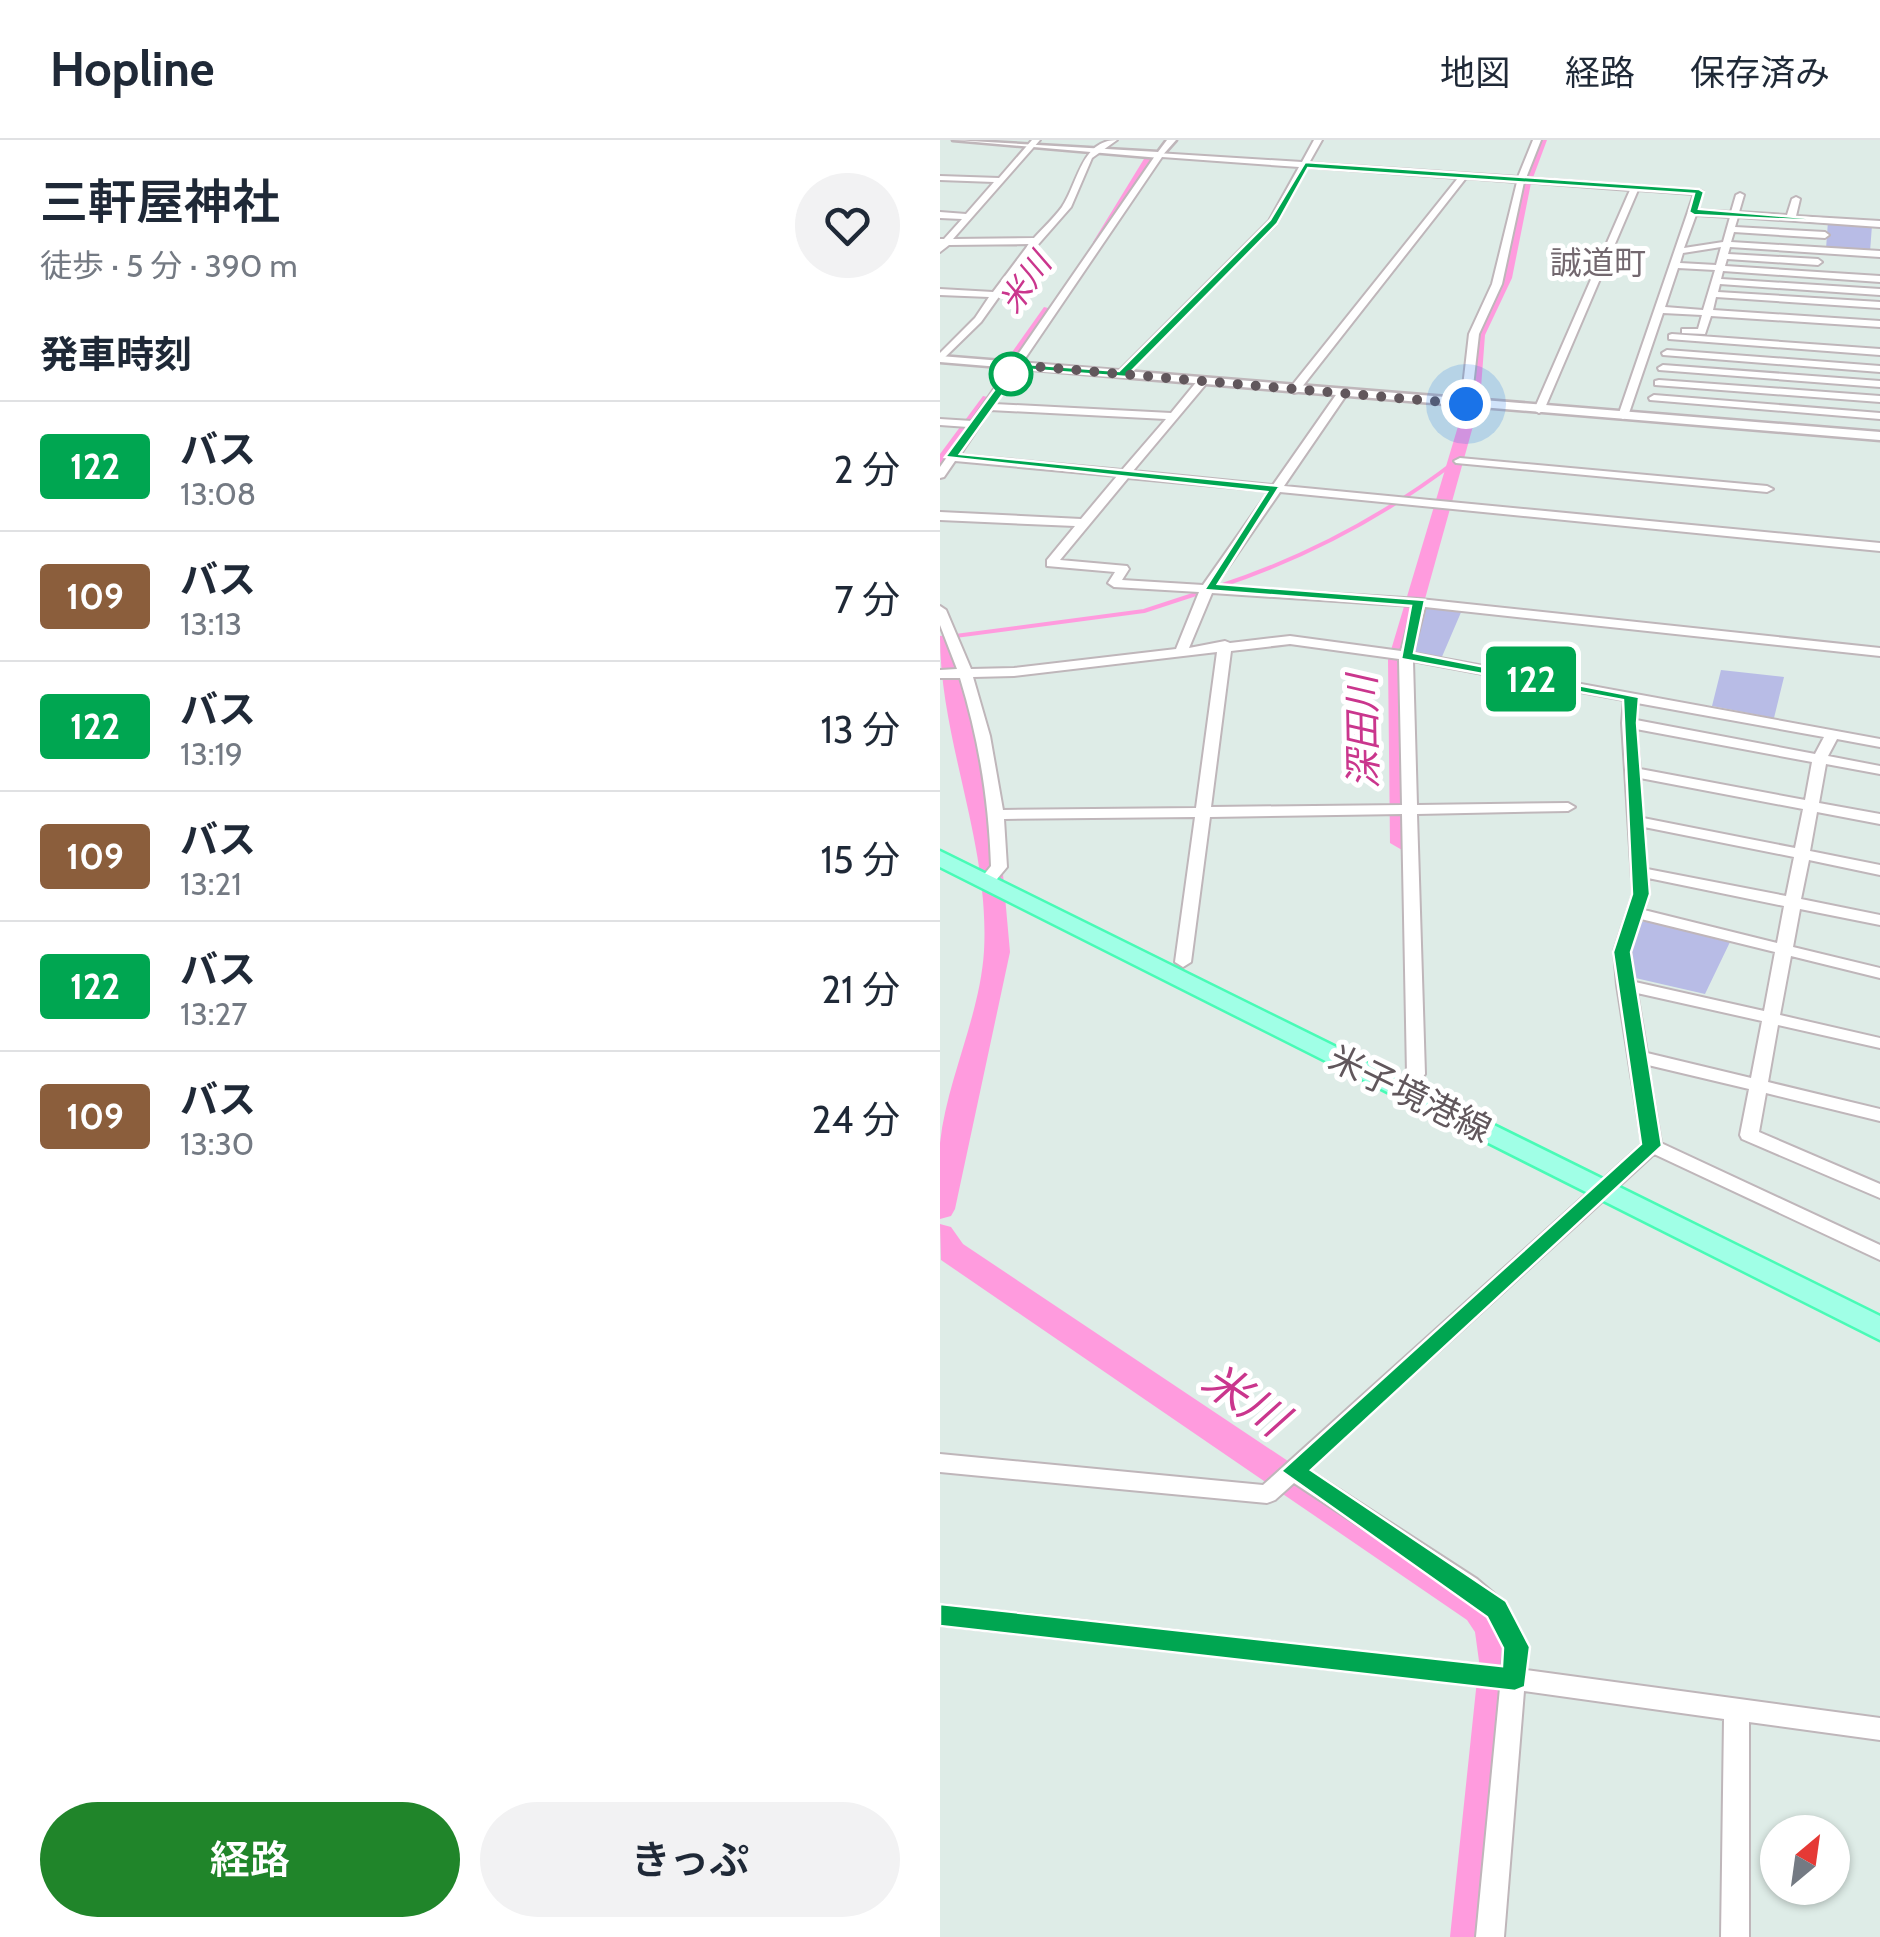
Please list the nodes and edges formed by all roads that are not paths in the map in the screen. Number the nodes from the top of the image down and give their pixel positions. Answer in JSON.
{"nodes":[{"id":1,"x":957,"y":140,"type":"edge"},
{"id":2,"x":1113,"y":140,"type":"edge"},
{"id":3,"x":1172,"y":140,"type":"edge"},
{"id":4,"x":1318,"y":140,"type":"edge"},
{"id":5,"x":1537,"y":140,"type":"edge"},
{"id":6,"x":1034,"y":142,"type":"edge"},
{"id":7,"x":1097,"y":150,"type":"junction"},
{"id":8,"x":1160,"y":155,"type":"junction"},
{"id":9,"x":1305,"y":165,"type":"junction"},
{"id":10,"x":1464,"y":176,"type":"junction"},
{"id":11,"x":940,"y":178,"type":"edge"},
{"id":12,"x":1001,"y":180,"type":"junction"},
{"id":13,"x":1521,"y":180,"type":"junction"},
{"id":14,"x":1635,"y":187,"type":"junction"},
{"id":15,"x":1740,"y":195,"type":"dead end"},
{"id":16,"x":1796,"y":199,"type":"dead end"},
{"id":17,"x":1694,"y":212,"type":"junction"},
{"id":18,"x":1734,"y":214,"type":"junction"},
{"id":19,"x":940,"y":215,"type":"edge"},
{"id":20,"x":971,"y":217,"type":"junction"},
{"id":21,"x":1791,"y":218,"type":"junction"},
{"id":22,"x":1828,"y":220,"type":"junction"},
{"id":23,"x":1880,"y":224,"type":"edge"},
{"id":24,"x":1731,"y":229,"type":"junction"},
{"id":25,"x":1826,"y":235,"type":"junction"},
{"id":26,"x":1036,"y":240,"type":"junction"},
{"id":27,"x":1726,"y":244,"type":"junction"},
{"id":28,"x":941,"y":245,"type":"edge"},
{"id":29,"x":1823,"y":250,"type":"junction"},
{"id":30,"x":1681,"y":251,"type":"junction"},
{"id":31,"x":1880,"y":254,"type":"edge"},
{"id":32,"x":1724,"y":256,"type":"junction"},
{"id":33,"x":1821,"y":262,"type":"junction"},
{"id":34,"x":1676,"y":266,"type":"junction"},
{"id":35,"x":1880,"y":266,"type":"edge"},
{"id":36,"x":1720,"y":269,"type":"junction"},
{"id":37,"x":1819,"y":275,"type":"junction"},
{"id":38,"x":1880,"y":278,"type":"edge"},
{"id":39,"x":1717,"y":281,"type":"junction"},
{"id":40,"x":1817,"y":288,"type":"junction"},
{"id":41,"x":940,"y":292,"type":"edge"},
{"id":42,"x":1880,"y":292,"type":"edge"},
{"id":43,"x":1713,"y":294,"type":"junction"},
{"id":44,"x":998,"y":295,"type":"junction"},
{"id":45,"x":1815,"y":301,"type":"junction"},
{"id":46,"x":1880,"y":306,"type":"edge"},
{"id":47,"x":1661,"y":310,"type":"junction"},
{"id":48,"x":1707,"y":313,"type":"junction"},
{"id":49,"x":1813,"y":319,"type":"junction"},
{"id":50,"x":1880,"y":324,"type":"edge"},
{"id":51,"x":1653,"y":328,"type":"junction"},
{"id":52,"x":1673,"y":333,"type":"junction"},
{"id":53,"x":1752,"y":343,"type":"junction"},
{"id":54,"x":1880,"y":352,"type":"edge"},
{"id":55,"x":1667,"y":353,"type":"junction"},
{"id":56,"x":940,"y":359,"type":"edge"},
{"id":57,"x":1748,"y":359,"type":"junction"},
{"id":58,"x":1018,"y":365,"type":"junction"},
{"id":59,"x":1828,"y":365,"type":"junction"},
{"id":60,"x":1663,"y":368,"type":"junction"},
{"id":61,"x":1880,"y":369,"type":"edge"},
{"id":62,"x":1122,"y":374,"type":"junction"},
{"id":63,"x":1744,"y":374,"type":"junction"},
{"id":64,"x":1826,"y":380,"type":"junction"},
{"id":65,"x":1202,"y":382,"type":"junction"},
{"id":66,"x":1659,"y":383,"type":"junction"},
{"id":67,"x":1880,"y":384,"type":"edge"},
{"id":68,"x":1742,"y":389,"type":"junction"},
{"id":69,"x":1294,"y":390,"type":"junction"},
{"id":70,"x":1342,"y":394,"type":"junction"},
{"id":71,"x":1824,"y":395,"type":"junction"},
{"id":72,"x":1654,"y":398,"type":"junction"},
{"id":73,"x":1880,"y":399,"type":"edge"},
{"id":74,"x":1466,"y":404,"type":"junction"},
{"id":75,"x":1738,"y":404,"type":"junction"},
{"id":76,"x":988,"y":407,"type":"junction"},
{"id":77,"x":1539,"y":410,"type":"junction"},
{"id":78,"x":1822,"y":411,"type":"junction"},
{"id":79,"x":1172,"y":416,"type":"junction"},
{"id":80,"x":1623,"y":416,"type":"junction"},
{"id":81,"x":1880,"y":416,"type":"edge"},
{"id":82,"x":1648,"y":418,"type":"junction"},
{"id":83,"x":940,"y":422,"type":"edge"},
{"id":84,"x":975,"y":424,"type":"junction"},
{"id":85,"x":1734,"y":425,"type":"junction"},
{"id":86,"x":1820,"y":432,"type":"junction"},
{"id":87,"x":1880,"y":436,"type":"edge"},
{"id":88,"x":951,"y":457,"type":"junction"},
{"id":89,"x":1460,"y":461,"type":"dead end"},
{"id":90,"x":1123,"y":474,"type":"junction"},
{"id":91,"x":940,"y":475,"type":"edge"},
{"id":92,"x":1276,"y":489,"type":"junction"},
{"id":93,"x":1767,"y":489,"type":"dead end"},
{"id":94,"x":940,"y":516,"type":"edge"},
{"id":95,"x":1082,"y":523,"type":"junction"},
{"id":96,"x":1880,"y":547,"type":"edge"},
{"id":97,"x":1208,"y":588,"type":"junction"},
{"id":98,"x":1420,"y":603,"type":"junction"},
{"id":99,"x":940,"y":610,"type":"edge"},
{"id":100,"x":1224,"y":645,"type":"junction"},
{"id":101,"x":1182,"y":650,"type":"junction"},
{"id":102,"x":1880,"y":652,"type":"edge"},
{"id":103,"x":1406,"y":656,"type":"junction"},
{"id":104,"x":940,"y":674,"type":"edge"},
{"id":105,"x":969,"y":676,"type":"junction"},
{"id":106,"x":1631,"y":697,"type":"junction"},
{"id":107,"x":1629,"y":723,"type":"junction"},
{"id":108,"x":1832,"y":734,"type":"junction"},
{"id":109,"x":1880,"y":743,"type":"edge"},
{"id":110,"x":1820,"y":758,"type":"junction"},
{"id":111,"x":1880,"y":770,"type":"edge"},
{"id":112,"x":1632,"y":772,"type":"junction"},
{"id":113,"x":1811,"y":806,"type":"junction"},
{"id":114,"x":1568,"y":807,"type":"dead end"},
{"id":115,"x":1408,"y":809,"type":"junction"},
{"id":116,"x":1204,"y":811,"type":"junction"},
{"id":117,"x":997,"y":814,"type":"junction"},
{"id":118,"x":1880,"y":819,"type":"edge"},
{"id":119,"x":1637,"y":821,"type":"junction"},
{"id":120,"x":1804,"y":854,"type":"junction"},
{"id":121,"x":940,"y":858,"type":"edge"},
{"id":122,"x":1880,"y":870,"type":"edge"},
{"id":123,"x":1641,"y":872,"type":"junction"},
{"id":124,"x":986,"y":882,"type":"junction"},
{"id":125,"x":1794,"y":902,"type":"junction"},
{"id":126,"x":1634,"y":912,"type":"junction"},
{"id":127,"x":1880,"y":920,"type":"edge"},
{"id":128,"x":1784,"y":952,"type":"junction"},
{"id":129,"x":1183,"y":962,"type":"dead end"},
{"id":130,"x":1880,"y":973,"type":"edge"},
{"id":131,"x":1625,"y":985,"type":"junction"},
{"id":132,"x":1772,"y":1019,"type":"junction"},
{"id":133,"x":1880,"y":1043,"type":"edge"},
{"id":134,"x":1639,"y":1056,"type":"junction"},
{"id":135,"x":1416,"y":1074,"type":"dead end"},
{"id":136,"x":1760,"y":1086,"type":"junction"},
{"id":137,"x":1880,"y":1114,"type":"edge"},
{"id":138,"x":1652,"y":1146,"type":"junction"},
{"id":139,"x":1604,"y":1192,"type":"junction"},
{"id":140,"x":1880,"y":1192,"type":"edge"},
{"id":141,"x":1880,"y":1253,"type":"edge"},
{"id":142,"x":1880,"y":1329,"type":"edge"},
{"id":143,"x":940,"y":1463,"type":"edge"},
{"id":144,"x":1293,"y":1471,"type":"junction"},
{"id":145,"x":940,"y":1615,"type":"edge"},
{"id":146,"x":1515,"y":1679,"type":"junction"},
{"id":147,"x":1737,"y":1709,"type":"junction"},
{"id":148,"x":1880,"y":1729,"type":"edge"},
{"id":149,"x":1490,"y":1937,"type":"edge"},
{"id":150,"x":1735,"y":1937,"type":"edge"}],
"edges":[{"from":1,"to":6,"type":"street"},
{"from":2,"to":7,"type":"street"},
{"from":3,"to":8,"type":"street"},
{"from":4,"to":9,"type":"street"},
{"from":5,"to":13,"type":"street"},
{"from":6,"to":7,"type":"street"},
{"from":6,"to":12,"type":"street"},
{"from":7,"to":8,"type":"street"},
{"from":7,"to":26,"type":"street"},
{"from":8,"to":9,"type":"street"},
{"from":8,"to":58,"type":"street"},
{"from":9,"to":10,"type":"street"},
{"from":9,"to":62,"type":"street"},
{"from":10,"to":13,"type":"street"},
{"from":10,"to":69,"type":"street"},
{"from":11,"to":12,"type":"street"},
{"from":12,"to":20,"type":"street"},
{"from":13,"to":14,"type":"street"},
{"from":13,"to":74,"type":"street"},
{"from":14,"to":17,"type":"street"},
{"from":14,"to":77,"type":"street"},
{"from":15,"to":18,"type":"street"},
{"from":16,"to":21,"type":"street"},
{"from":17,"to":18,"type":"street"},
{"from":17,"to":30,"type":"street"},
{"from":18,"to":21,"type":"street"},
{"from":18,"to":24,"type":"street"},
{"from":19,"to":20,"type":"street"},
{"from":20,"to":28,"type":"street"},
{"from":21,"to":22,"type":"street"},
{"from":22,"to":23,"type":"street"},
{"from":22,"to":25,"type":"street"},
{"from":24,"to":25,"type":"street"},
{"from":24,"to":27,"type":"street"},
{"from":25,"to":29,"type":"street"},
{"from":26,"to":28,"type":"street"},
{"from":26,"to":44,"type":"street"},
{"from":27,"to":29,"type":"street"},
{"from":27,"to":30,"type":"street"},
{"from":27,"to":32,"type":"street"},
{"from":29,"to":31,"type":"street"},
{"from":29,"to":33,"type":"street"},
{"from":30,"to":34,"type":"street"},
{"from":32,"to":33,"type":"street"},
{"from":32,"to":36,"type":"street"},
{"from":33,"to":35,"type":"street"},
{"from":33,"to":37,"type":"street"},
{"from":34,"to":36,"type":"street"},
{"from":34,"to":47,"type":"street"},
{"from":36,"to":37,"type":"street"},
{"from":36,"to":39,"type":"street"},
{"from":37,"to":38,"type":"street"},
{"from":37,"to":40,"type":"street"},
{"from":39,"to":40,"type":"street"},
{"from":39,"to":43,"type":"street"},
{"from":40,"to":42,"type":"street"},
{"from":40,"to":45,"type":"street"},
{"from":41,"to":44,"type":"street"},
{"from":43,"to":45,"type":"street"},
{"from":43,"to":48,"type":"street"},
{"from":44,"to":56,"type":"street"},
{"from":45,"to":46,"type":"street"},
{"from":45,"to":49,"type":"street"},
{"from":47,"to":48,"type":"street"},
{"from":47,"to":51,"type":"street"},
{"from":48,"to":49,"type":"street"},
{"from":48,"to":52,"type":"street"},
{"from":49,"to":50,"type":"street"},
{"from":51,"to":52,"type":"street"},
{"from":51,"to":80,"type":"street"},
{"from":52,"to":53,"type":"street"},
{"from":52,"to":55,"type":"street"},
{"from":53,"to":54,"type":"street"},
{"from":53,"to":57,"type":"street"},
{"from":55,"to":57,"type":"street"},
{"from":55,"to":60,"type":"street"},
{"from":56,"to":58,"type":"street"},
{"from":57,"to":59,"type":"street"},
{"from":57,"to":63,"type":"street"},
{"from":58,"to":62,"type":"street"},
{"from":58,"to":76,"type":"street"},
{"from":59,"to":61,"type":"street"},
{"from":59,"to":64,"type":"street"},
{"from":60,"to":63,"type":"street"},
{"from":60,"to":66,"type":"street"},
{"from":62,"to":65,"type":"street"},
{"from":63,"to":64,"type":"street"},
{"from":63,"to":68,"type":"street"},
{"from":64,"to":67,"type":"street"},
{"from":64,"to":71,"type":"street"},
{"from":65,"to":69,"type":"street"},
{"from":65,"to":79,"type":"street"},
{"from":66,"to":68,"type":"street"},
{"from":66,"to":72,"type":"street"},
{"from":68,"to":71,"type":"street"},
{"from":68,"to":75,"type":"street"},
{"from":69,"to":70,"type":"street"},
{"from":70,"to":74,"type":"street"},
{"from":70,"to":92,"type":"street"},
{"from":71,"to":73,"type":"street"},
{"from":71,"to":78,"type":"street"},
{"from":72,"to":75,"type":"street"},
{"from":72,"to":82,"type":"street"},
{"from":74,"to":77,"type":"street"},
{"from":75,"to":78,"type":"street"},
{"from":75,"to":85,"type":"street"},
{"from":76,"to":79,"type":"street"},
{"from":76,"to":84,"type":"street"},
{"from":77,"to":80,"type":"street"},
{"from":78,"to":81,"type":"street"},
{"from":78,"to":86,"type":"street"},
{"from":79,"to":90,"type":"street"},
{"from":80,"to":82,"type":"street"},
{"from":82,"to":85,"type":"street"},
{"from":83,"to":84,"type":"street"},
{"from":84,"to":88,"type":"street"},
{"from":85,"to":86,"type":"street"},
{"from":86,"to":87,"type":"street"},
{"from":88,"to":90,"type":"street"},
{"from":88,"to":91,"type":"street"},
{"from":89,"to":93,"type":"street"},
{"from":90,"to":92,"type":"street"},
{"from":90,"to":95,"type":"street"},
{"from":92,"to":96,"type":"street"},
{"from":92,"to":97,"type":"street"},
{"from":94,"to":95,"type":"street"},
{"from":95,"to":97,"type":"street"},
{"from":97,"to":98,"type":"street"},
{"from":97,"to":101,"type":"street"},
{"from":98,"to":102,"type":"street"},
{"from":98,"to":103,"type":"street"},
{"from":99,"to":105,"type":"street"},
{"from":100,"to":101,"type":"street"},
{"from":100,"to":103,"type":"street"},
{"from":100,"to":116,"type":"street"},
{"from":101,"to":105,"type":"street"},
{"from":103,"to":106,"type":"street"},
{"from":103,"to":115,"type":"street"},
{"from":104,"to":105,"type":"street"},
{"from":105,"to":117,"type":"street"},
{"from":106,"to":107,"type":"street"},
{"from":106,"to":108,"type":"street"},
{"from":107,"to":110,"type":"street"},
{"from":107,"to":112,"type":"street"},
{"from":108,"to":109,"type":"street"},
{"from":108,"to":110,"type":"street"},
{"from":110,"to":111,"type":"street"},
{"from":110,"to":113,"type":"street"},
{"from":112,"to":113,"type":"street"},
{"from":112,"to":119,"type":"street"},
{"from":113,"to":118,"type":"street"},
{"from":113,"to":120,"type":"street"},
{"from":114,"to":115,"type":"street"},
{"from":115,"to":116,"type":"street"},
{"from":115,"to":135,"type":"street"},
{"from":116,"to":117,"type":"street"},
{"from":116,"to":129,"type":"street"},
{"from":117,"to":124,"type":"street"},
{"from":119,"to":120,"type":"street"},
{"from":119,"to":123,"type":"street"},
{"from":120,"to":122,"type":"street"},
{"from":120,"to":125,"type":"street"},
{"from":121,"to":124,"type":"main road","name":"米子境港線"},
{"from":123,"to":125,"type":"street"},
{"from":123,"to":126,"type":"street"},
{"from":124,"to":139,"type":"main road","name":"米子境港線"},
{"from":125,"to":127,"type":"street"},
{"from":125,"to":128,"type":"street"},
{"from":126,"to":128,"type":"street"},
{"from":126,"to":131,"type":"street"},
{"from":128,"to":130,"type":"street"},
{"from":128,"to":132,"type":"street"},
{"from":131,"to":132,"type":"street"},
{"from":131,"to":134,"type":"street"},
{"from":132,"to":133,"type":"street"},
{"from":132,"to":136,"type":"street"},
{"from":134,"to":136,"type":"street"},
{"from":134,"to":138,"type":"street"},
{"from":136,"to":137,"type":"street"},
{"from":136,"to":140,"type":"street"},
{"from":138,"to":139,"type":"street"},
{"from":138,"to":141,"type":"street"},
{"from":139,"to":142,"type":"main road","name":"米子境港線"},
{"from":139,"to":144,"type":"street"},
{"from":143,"to":144,"type":"street"},
{"from":144,"to":146,"type":"street"},
{"from":145,"to":146,"type":"street"},
{"from":146,"to":147,"type":"street"},
{"from":146,"to":149,"type":"street"},
{"from":147,"to":148,"type":"street"},
{"from":147,"to":150,"type":"street"}]}
